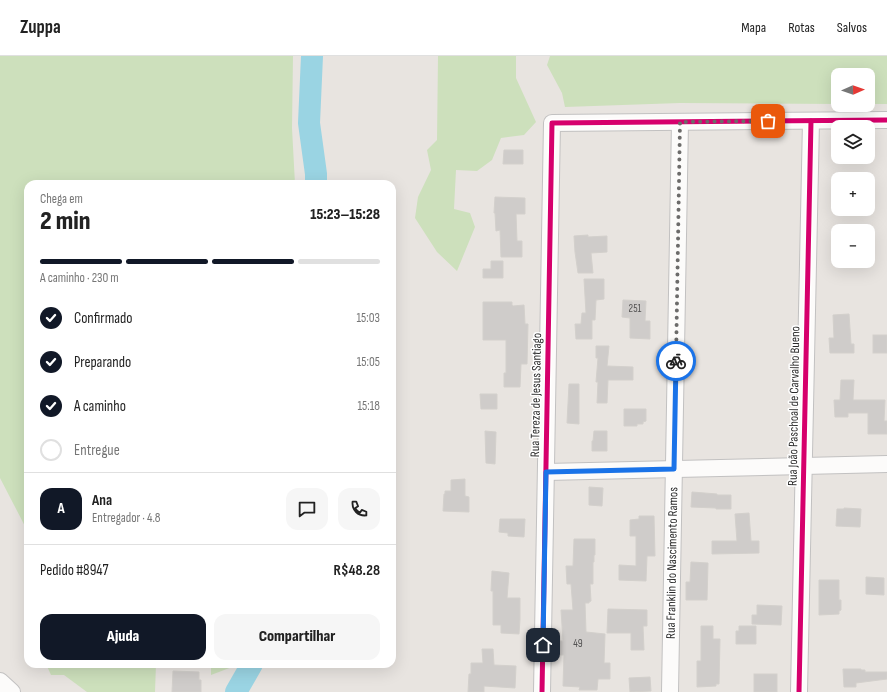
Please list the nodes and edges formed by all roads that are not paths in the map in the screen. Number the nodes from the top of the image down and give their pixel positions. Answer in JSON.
{"nodes":[{"id":1,"x":887,"y":120,"type":"edge"},
{"id":2,"x":811,"y":121,"type":"junction"},
{"id":3,"x":680,"y":122,"type":"junction"},
{"id":4,"x":887,"y":464,"type":"edge"},
{"id":5,"x":804,"y":466,"type":"junction"},
{"id":6,"x":674,"y":469,"type":"junction"},
{"id":7,"x":546,"y":472,"type":"junction"},
{"id":8,"x":0,"y":681,"type":"edge"},
{"id":9,"x":12,"y":692,"type":"edge"},
{"id":10,"x":542,"y":692,"type":"edge"},
{"id":11,"x":670,"y":692,"type":"edge"},
{"id":12,"x":799,"y":692,"type":"edge"}],
"edges":[{"from":1,"to":2,"type":"street"},
{"from":2,"to":3,"type":"street"},
{"from":2,"to":5,"type":"street","name":"Rua João Paschoal de Carvalho Bueno"},
{"from":3,"to":6,"type":"street","name":"Rua Franklin do Nascimento Ramos"},
{"from":3,"to":7,"type":"street","name":"Rua Tereza de Jesus Santiago"},
{"from":4,"to":5,"type":"street"},
{"from":5,"to":6,"type":"street"},
{"from":5,"to":12,"type":"street","name":"Rua João Paschoal de Carvalho Bueno"},
{"from":6,"to":7,"type":"street"},
{"from":6,"to":11,"type":"street","name":"Rua Franklin do Nascimento Ramos"},
{"from":7,"to":10,"type":"street","name":"Rua Tereza de Jesus Santiago"},
{"from":8,"to":9,"type":"street"}]}
